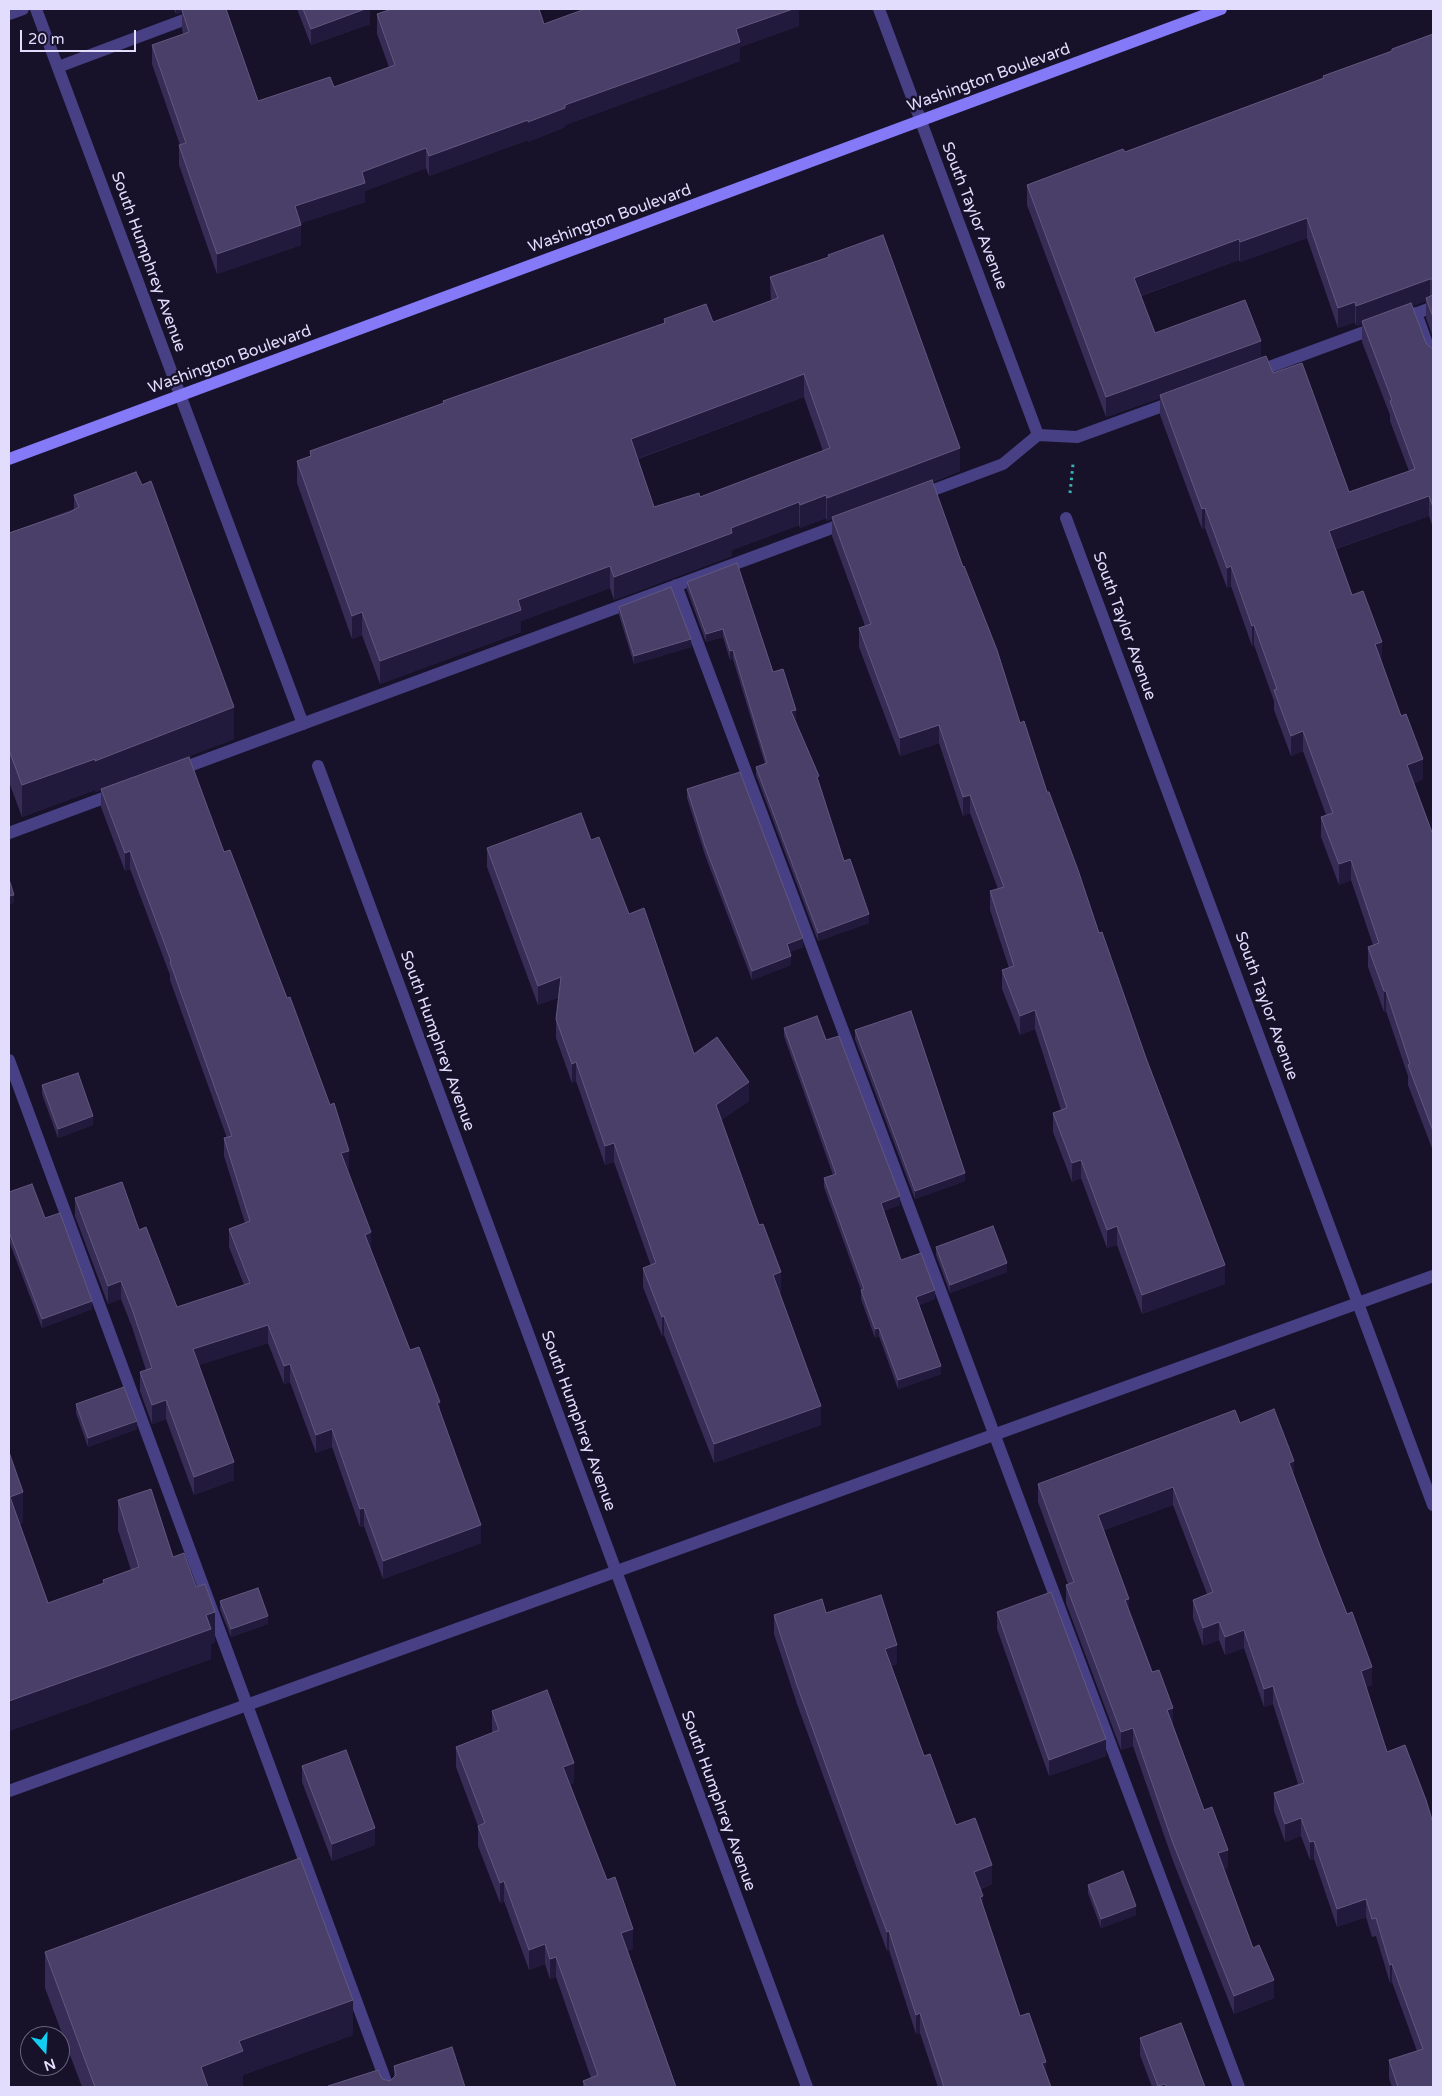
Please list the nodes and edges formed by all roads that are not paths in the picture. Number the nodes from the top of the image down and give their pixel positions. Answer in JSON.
{"nodes":[{"id":1,"x":23,"y":9,"type":"edge"},
{"id":2,"x":36,"y":9,"type":"edge"},
{"id":3,"x":213,"y":9,"type":"edge"},
{"id":4,"x":879,"y":9,"type":"edge"},
{"id":5,"x":1221,"y":9,"type":"edge"},
{"id":6,"x":9,"y":14,"type":"edge"},
{"id":7,"x":58,"y":67,"type":"junction"},
{"id":8,"x":921,"y":120,"type":"junction"},
{"id":9,"x":1433,"y":307,"type":"edge"},
{"id":10,"x":1416,"y":313,"type":"junction"},
{"id":11,"x":1433,"y":360,"type":"edge"},
{"id":12,"x":1242,"y":377,"type":"edge"},
{"id":13,"x":180,"y":396,"type":"junction"},
{"id":14,"x":1188,"y":397,"type":"edge"},
{"id":15,"x":1038,"y":435,"type":"junction"},
{"id":16,"x":9,"y":459,"type":"edge"},
{"id":17,"x":910,"y":498,"type":"edge"},
{"id":18,"x":863,"y":516,"type":"edge"},
{"id":19,"x":1066,"y":518,"type":"road end"},
{"id":20,"x":676,"y":585,"type":"junction"},
{"id":21,"x":302,"y":724,"type":"junction"},
{"id":22,"x":318,"y":766,"type":"dead end"},
{"id":23,"x":168,"y":774,"type":"edge"},
{"id":24,"x":130,"y":788,"type":"edge"},
{"id":25,"x":9,"y":833,"type":"edge"},
{"id":26,"x":9,"y":1060,"type":"edge"},
{"id":27,"x":1433,"y":1276,"type":"edge"},
{"id":28,"x":1358,"y":1302,"type":"junction"},
{"id":29,"x":994,"y":1434,"type":"junction"},
{"id":30,"x":1433,"y":1505,"type":"edge"},
{"id":31,"x":616,"y":1571,"type":"junction"},
{"id":32,"x":247,"y":1705,"type":"junction"},
{"id":33,"x":9,"y":1791,"type":"edge"},
{"id":34,"x":388,"y":2087,"type":"edge"},
{"id":35,"x":807,"y":2087,"type":"edge"},
{"id":36,"x":1239,"y":2087,"type":"edge"}],
"edges":[{"from":1,"to":6,"type":"street"},
{"from":2,"to":7,"type":"street","name":"South Humphrey Avenue"},
{"from":3,"to":7,"type":"street"},
{"from":4,"to":8,"type":"street","name":"South Taylor Avenue"},
{"from":5,"to":8,"type":"street","name":"Washington Boulevard"},
{"from":7,"to":13,"type":"street","name":"South Humphrey Avenue"},
{"from":8,"to":13,"type":"street","name":"Washington Boulevard"},
{"from":8,"to":15,"type":"street","name":"South Taylor Avenue"},
{"from":9,"to":10,"type":"street"},
{"from":10,"to":11,"type":"street"},
{"from":10,"to":12,"type":"street"},
{"from":13,"to":16,"type":"street","name":"Washington Boulevard"},
{"from":13,"to":21,"type":"street","name":"South Humphrey Avenue"},
{"from":14,"to":15,"type":"street"},
{"from":15,"to":17,"type":"street"},
{"from":18,"to":20,"type":"street"},
{"from":19,"to":28,"type":"street","name":"South Taylor Avenue"},
{"from":20,"to":21,"type":"street"},
{"from":20,"to":29,"type":"street"},
{"from":21,"to":23,"type":"street"},
{"from":22,"to":31,"type":"street","name":"South Humphrey Avenue"},
{"from":24,"to":25,"type":"street"},
{"from":26,"to":32,"type":"street"},
{"from":27,"to":28,"type":"street"},
{"from":28,"to":29,"type":"street"},
{"from":28,"to":30,"type":"street","name":"South Taylor Avenue"},
{"from":29,"to":31,"type":"street"},
{"from":29,"to":36,"type":"street"},
{"from":31,"to":32,"type":"street"},
{"from":31,"to":35,"type":"street","name":"South Humphrey Avenue"},
{"from":32,"to":33,"type":"street"},
{"from":32,"to":34,"type":"street"}]}
